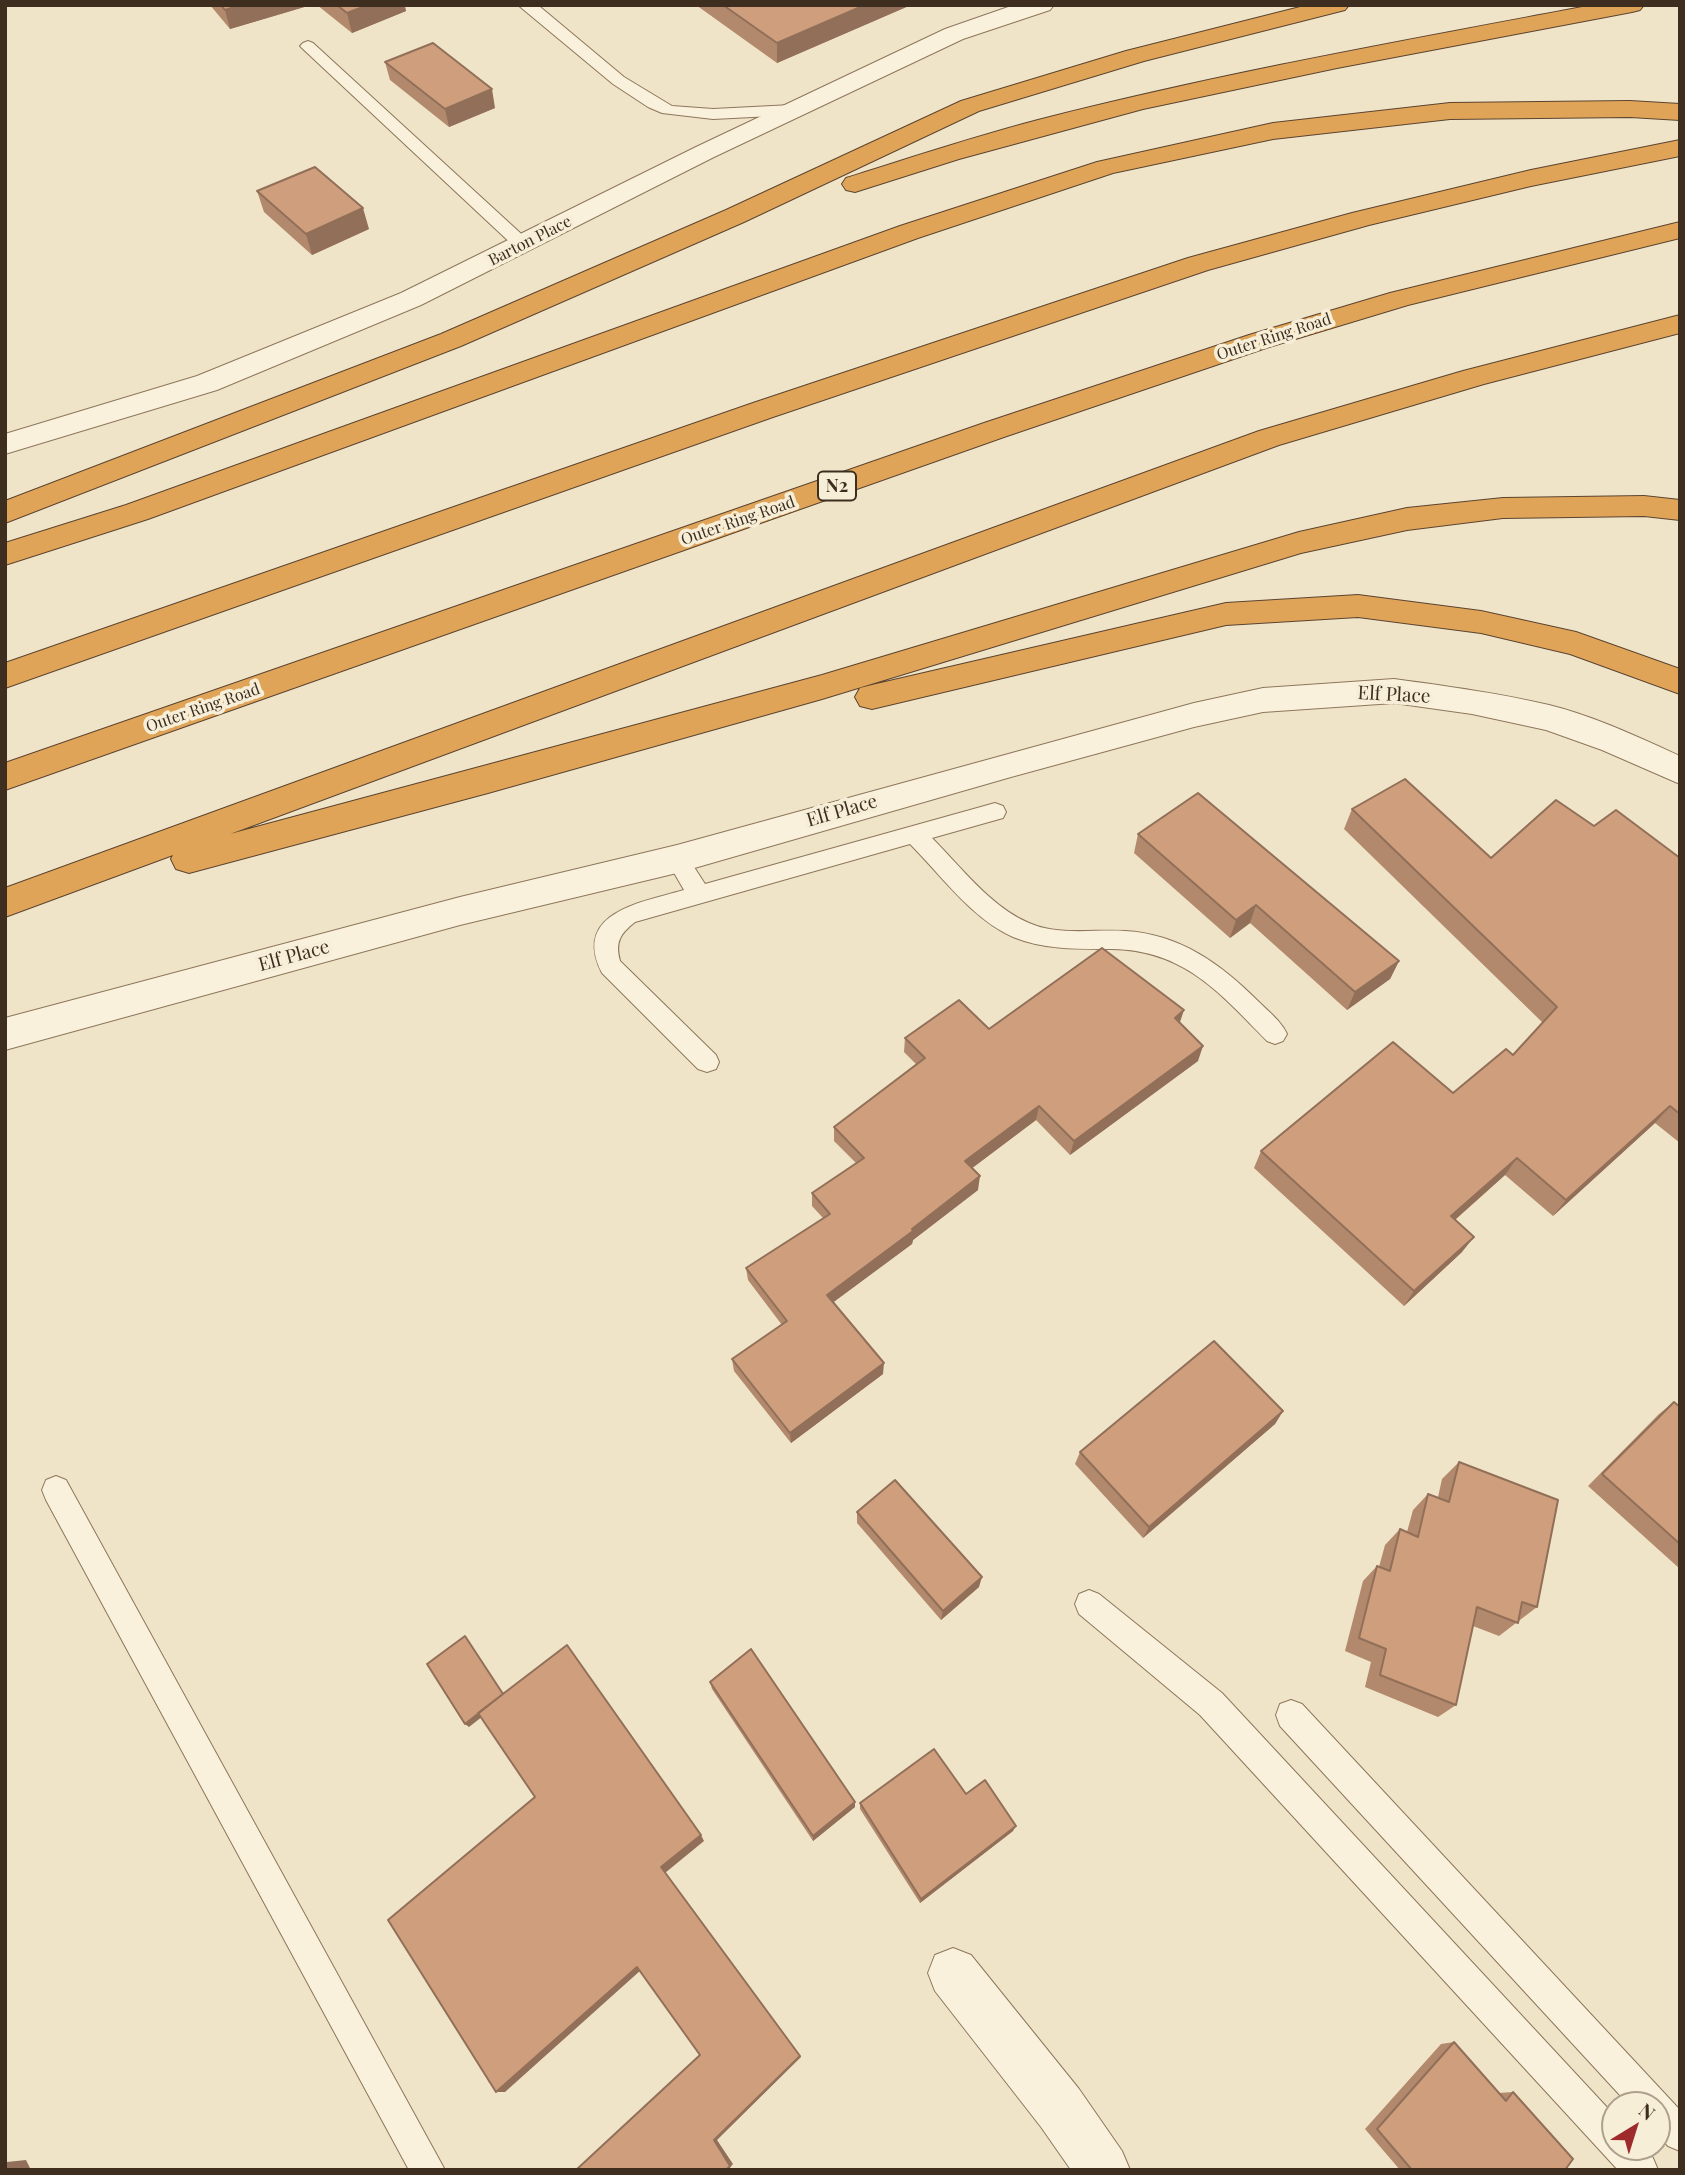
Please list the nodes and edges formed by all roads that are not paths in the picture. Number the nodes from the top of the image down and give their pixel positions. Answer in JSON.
{"nodes":[{"id":1,"x":525,"y":5,"type":"edge"},
{"id":2,"x":1042,"y":5,"type":"edge"},
{"id":3,"x":1337,"y":5,"type":"edge"},
{"id":4,"x":1632,"y":5,"type":"edge"},
{"id":5,"x":308,"y":46,"type":"dead end"},
{"id":6,"x":792,"y":110,"type":"junction"},
{"id":7,"x":1680,"y":112,"type":"edge"},
{"id":8,"x":1680,"y":148,"type":"edge"},
{"id":9,"x":734,"y":216,"type":"junction"},
{"id":10,"x":1680,"y":230,"type":"edge"},
{"id":11,"x":523,"y":244,"type":"junction"},
{"id":12,"x":1680,"y":324,"type":"edge"},
{"id":13,"x":5,"y":444,"type":"edge"},
{"id":14,"x":1680,"y":510,"type":"edge"},
{"id":15,"x":5,"y":513,"type":"edge"},
{"id":16,"x":5,"y":554,"type":"edge"},
{"id":17,"x":5,"y":676,"type":"edge"},
{"id":18,"x":1680,"y":682,"type":"edge"},
{"id":19,"x":1680,"y":771,"type":"edge"},
{"id":20,"x":5,"y":777,"type":"edge"},
{"id":21,"x":488,"y":780,"type":"junction"},
{"id":22,"x":995,"y":812,"type":"dead end"},
{"id":23,"x":914,"y":834,"type":"junction"},
{"id":24,"x":677,"y":859,"type":"junction"},
{"id":25,"x":699,"y":895,"type":"junction"},
{"id":26,"x":5,"y":905,"type":"edge"},
{"id":27,"x":5,"y":1034,"type":"edge"},
{"id":28,"x":1275,"y":1034,"type":"dead end"},
{"id":29,"x":706,"y":1062,"type":"dead end"},
{"id":30,"x":56,"y":1490,"type":"dead end"},
{"id":31,"x":1089,"y":1604,"type":"dead end"},
{"id":32,"x":1291,"y":1716,"type":"dead end"},
{"id":33,"x":953,"y":1973,"type":"dead end"},
{"id":34,"x":1639,"y":2091,"type":"edge"},
{"id":35,"x":1601,"y":2126,"type":"edge"},
{"id":36,"x":428,"y":2170,"type":"edge"},
{"id":37,"x":1103,"y":2170,"type":"edge"}],
"edges":[{"from":1,"to":6,"type":"lane"},
{"from":2,"to":6,"type":"street","name":"Barton Place"},
{"from":3,"to":9,"type":"highway"},
{"from":4,"to":9,"type":"highway"},
{"from":5,"to":11,"type":"lane"},
{"from":6,"to":11,"type":"street","name":"Barton Place"},
{"from":7,"to":16,"type":"highway"},
{"from":8,"to":17,"type":"highway"},
{"from":9,"to":15,"type":"highway"},
{"from":10,"to":20,"type":"highway","name":"Outer Ring Road","number":"N2"},
{"from":11,"to":13,"type":"street","name":"Barton Place"},
{"from":12,"to":26,"type":"highway"},
{"from":14,"to":21,"type":"highway"},
{"from":18,"to":21,"type":"highway"},
{"from":19,"to":24,"type":"street","name":"Elf Place"},
{"from":21,"to":26,"type":"highway"},
{"from":22,"to":23,"type":"lane"},
{"from":23,"to":25,"type":"lane"},
{"from":23,"to":28,"type":"lane"},
{"from":24,"to":25,"type":"lane"},
{"from":24,"to":27,"type":"street","name":"Elf Place"},
{"from":25,"to":29,"type":"lane"},
{"from":30,"to":36,"type":"lane"},
{"from":31,"to":35,"type":"lane"},
{"from":32,"to":34,"type":"lane"},
{"from":33,"to":37,"type":"street"}]}
